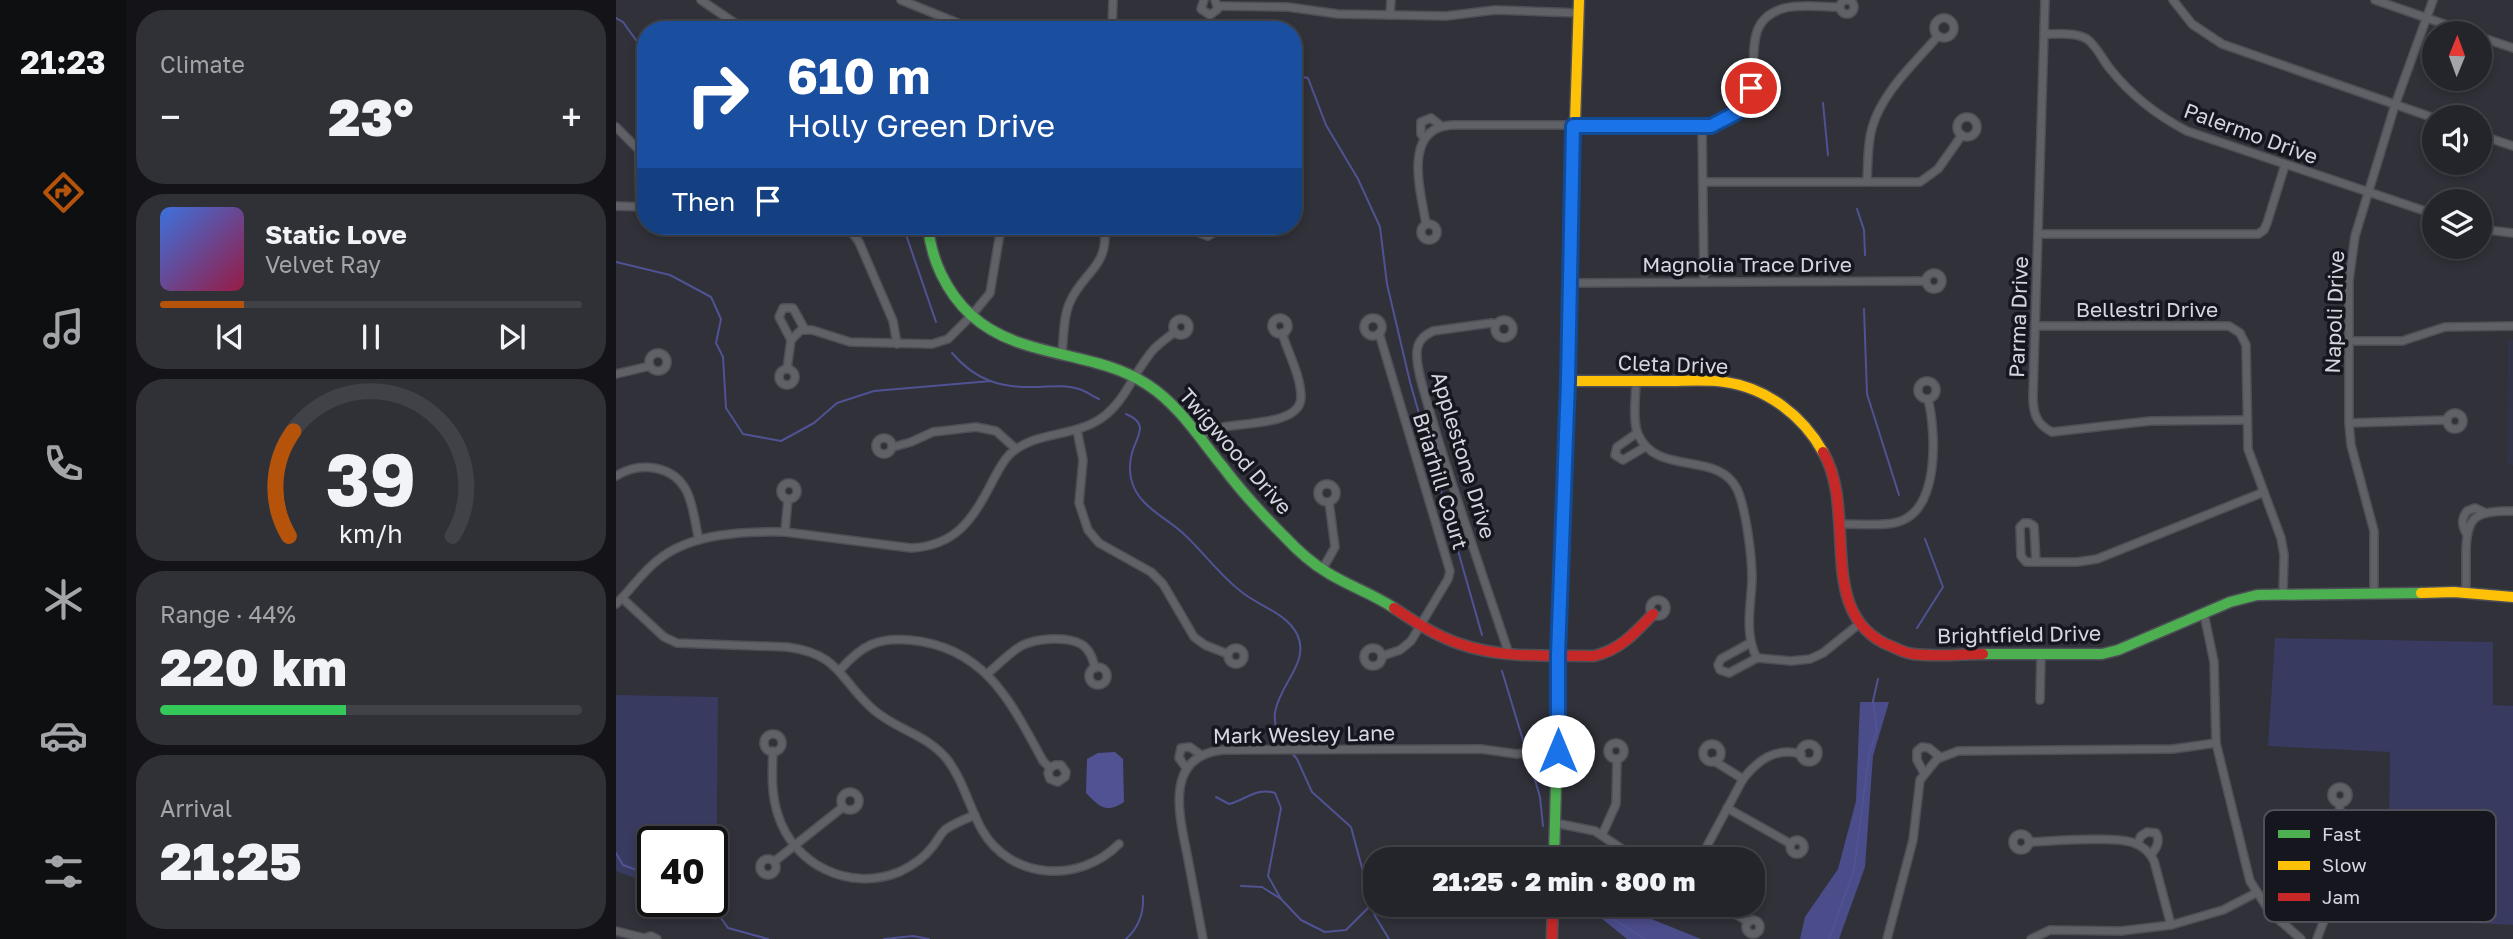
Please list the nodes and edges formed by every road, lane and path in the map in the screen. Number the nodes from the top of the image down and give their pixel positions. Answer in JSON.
{"nodes":[{"id":1,"x":701,"y":0,"type":"edge"},
{"id":2,"x":901,"y":0,"type":"edge"},
{"id":3,"x":1113,"y":0,"type":"edge"},
{"id":4,"x":1204,"y":0,"type":"edge"},
{"id":5,"x":1391,"y":0,"type":"edge"},
{"id":6,"x":1579,"y":0,"type":"edge"},
{"id":7,"x":2045,"y":0,"type":"edge"},
{"id":8,"x":2173,"y":0,"type":"edge"},
{"id":9,"x":2375,"y":0,"type":"edge"},
{"id":10,"x":2433,"y":0,"type":"edge"},
{"id":11,"x":1217,"y":3,"type":"edge"},
{"id":12,"x":1801,"y":3,"type":"edge"},
{"id":13,"x":1839,"y":7,"type":"dead end"},
{"id":14,"x":1578,"y":13,"type":"junction"},
{"id":15,"x":1390,"y":15,"type":"junction"},
{"id":16,"x":2426,"y":18,"type":"junction"},
{"id":17,"x":732,"y":21,"type":"edge"},
{"id":18,"x":953,"y":21,"type":"edge"},
{"id":19,"x":1112,"y":21,"type":"edge"},
{"id":20,"x":2435,"y":21,"type":"edge"},
{"id":21,"x":2045,"y":34,"type":"junction"},
{"id":22,"x":1938,"y":36,"type":"dead end"},
{"id":23,"x":2492,"y":41,"type":"edge"},
{"id":24,"x":2513,"y":48,"type":"edge"},
{"id":25,"x":2395,"y":105,"type":"junction"},
{"id":26,"x":2422,"y":114,"type":"edge"},
{"id":27,"x":1573,"y":126,"type":"junction"},
{"id":28,"x":616,"y":127,"type":"edge"},
{"id":29,"x":1441,"y":127,"type":"junction"},
{"id":30,"x":1702,"y":127,"type":"junction"},
{"id":31,"x":1962,"y":135,"type":"dead end"},
{"id":32,"x":1425,"y":139,"type":"junction"},
{"id":33,"x":2492,"y":139,"type":"edge"},
{"id":34,"x":2513,"y":146,"type":"edge"},
{"id":35,"x":637,"y":148,"type":"edge"},
{"id":36,"x":2285,"y":165,"type":"junction"},
{"id":37,"x":1867,"y":182,"type":"junction"},
{"id":38,"x":1704,"y":183,"type":"junction"},
{"id":39,"x":2367,"y":191,"type":"junction"},
{"id":40,"x":616,"y":206,"type":"edge"},
{"id":41,"x":637,"y":207,"type":"edge"},
{"id":42,"x":2422,"y":210,"type":"edge"},
{"id":43,"x":1426,"y":224,"type":"dead end"},
{"id":44,"x":2492,"y":230,"type":"edge"},
{"id":45,"x":2513,"y":233,"type":"edge"},
{"id":46,"x":2039,"y":234,"type":"junction"},
{"id":47,"x":854,"y":235,"type":"edge"},
{"id":48,"x":931,"y":235,"type":"edge"},
{"id":49,"x":1000,"y":235,"type":"edge"},
{"id":50,"x":1105,"y":235,"type":"edge"},
{"id":51,"x":1926,"y":281,"type":"dead end"},
{"id":52,"x":1703,"y":282,"type":"junction"},
{"id":53,"x":1570,"y":283,"type":"junction"},
{"id":54,"x":971,"y":316,"type":"junction"},
{"id":55,"x":1496,"y":324,"type":"dead end"},
{"id":56,"x":2036,"y":326,"type":"junction"},
{"id":57,"x":2513,"y":326,"type":"edge"},
{"id":58,"x":805,"y":330,"type":"junction"},
{"id":59,"x":1175,"y":332,"type":"dead end"},
{"id":60,"x":1282,"y":333,"type":"dead end"},
{"id":61,"x":1380,"y":333,"type":"dead end"},
{"id":62,"x":790,"y":340,"type":"junction"},
{"id":63,"x":2350,"y":341,"type":"junction"},
{"id":64,"x":897,"y":344,"type":"junction"},
{"id":65,"x":1062,"y":352,"type":"junction"},
{"id":66,"x":650,"y":366,"type":"dead end"},
{"id":67,"x":787,"y":369,"type":"dead end"},
{"id":68,"x":616,"y":373,"type":"edge"},
{"id":69,"x":1136,"y":377,"type":"junction"},
{"id":70,"x":1568,"y":381,"type":"junction"},
{"id":71,"x":1636,"y":381,"type":"junction"},
{"id":72,"x":1928,"y":398,"type":"dead end"},
{"id":73,"x":2246,"y":420,"type":"junction"},
{"id":74,"x":2447,"y":420,"type":"dead end"},
{"id":75,"x":2349,"y":422,"type":"junction"},
{"id":76,"x":1077,"y":429,"type":"junction"},
{"id":77,"x":1637,"y":433,"type":"junction"},
{"id":78,"x":1200,"y":439,"type":"junction"},
{"id":79,"x":892,"y":447,"type":"dead end"},
{"id":80,"x":1646,"y":447,"type":"junction"},
{"id":81,"x":1016,"y":449,"type":"junction"},
{"id":82,"x":616,"y":476,"type":"edge"},
{"id":83,"x":2264,"y":492,"type":"junction"},
{"id":84,"x":788,"y":499,"type":"dead end"},
{"id":85,"x":1329,"y":502,"type":"dead end"},
{"id":86,"x":2513,"y":511,"type":"edge"},
{"id":87,"x":1840,"y":524,"type":"junction"},
{"id":88,"x":785,"y":532,"type":"junction"},
{"id":89,"x":699,"y":540,"type":"junction"},
{"id":90,"x":2036,"y":562,"type":"junction"},
{"id":91,"x":1322,"y":570,"type":"junction"},
{"id":92,"x":2374,"y":593,"type":"junction"},
{"id":93,"x":2466,"y":593,"type":"junction"},
{"id":94,"x":2283,"y":594,"type":"junction"},
{"id":95,"x":2513,"y":597,"type":"edge"},
{"id":96,"x":619,"y":601,"type":"edge"},
{"id":97,"x":1653,"y":614,"type":"dead end"},
{"id":98,"x":2204,"y":614,"type":"junction"},
{"id":99,"x":1859,"y":624,"type":"junction"},
{"id":100,"x":1421,"y":626,"type":"junction"},
{"id":101,"x":1749,"y":642,"type":"junction"},
{"id":102,"x":1228,"y":654,"type":"dead end"},
{"id":103,"x":1509,"y":654,"type":"junction"},
{"id":104,"x":1558,"y":655,"type":"junction"},
{"id":105,"x":2041,"y":655,"type":"junction"},
{"id":106,"x":1382,"y":656,"type":"dead end"},
{"id":107,"x":1757,"y":658,"type":"junction"},
{"id":108,"x":1096,"y":668,"type":"dead end"},
{"id":109,"x":840,"y":670,"type":"junction"},
{"id":110,"x":987,"y":674,"type":"junction"},
{"id":111,"x":2040,"y":700,"type":"dead end"},
{"id":112,"x":2216,"y":743,"type":"junction"},
{"id":113,"x":773,"y":751,"type":"dead end"},
{"id":114,"x":1558,"y":751,"type":"junction"},
{"id":115,"x":1801,"y":754,"type":"dead end"},
{"id":116,"x":1200,"y":755,"type":"junction"},
{"id":117,"x":1940,"y":757,"type":"junction"},
{"id":118,"x":1617,"y":759,"type":"dead end"},
{"id":119,"x":1714,"y":761,"type":"dead end"},
{"id":120,"x":1050,"y":768,"type":"dead end"},
{"id":121,"x":1187,"y":769,"type":"junction"},
{"id":122,"x":1924,"y":773,"type":"junction"},
{"id":123,"x":1743,"y":779,"type":"junction"},
{"id":124,"x":2340,"y":803,"type":"dead end"},
{"id":125,"x":843,"y":807,"type":"dead end"},
{"id":126,"x":1727,"y":808,"type":"junction"},
{"id":127,"x":2340,"y":810,"type":"edge"},
{"id":128,"x":975,"y":815,"type":"junction"},
{"id":129,"x":1555,"y":823,"type":"junction"},
{"id":130,"x":1602,"y":835,"type":"junction"},
{"id":131,"x":2030,"y":842,"type":"dead end"},
{"id":132,"x":1119,"y":844,"type":"dead end"},
{"id":133,"x":1791,"y":844,"type":"dead end"},
{"id":134,"x":2137,"y":844,"type":"junction"},
{"id":135,"x":795,"y":846,"type":"junction"},
{"id":136,"x":1554,"y":847,"type":"edge"},
{"id":137,"x":1619,"y":847,"type":"edge"},
{"id":138,"x":1706,"y":847,"type":"edge"},
{"id":139,"x":2151,"y":855,"type":"junction"},
{"id":140,"x":775,"y":862,"type":"dead end"},
{"id":141,"x":2256,"y":893,"type":"junction"},
{"id":142,"x":2264,"y":904,"type":"edge"},
{"id":143,"x":1553,"y":917,"type":"edge"},
{"id":144,"x":1740,"y":917,"type":"edge"},
{"id":145,"x":1749,"y":922,"type":"dead end"},
{"id":146,"x":2281,"y":922,"type":"edge"},
{"id":147,"x":2323,"y":922,"type":"edge"},
{"id":148,"x":2171,"y":925,"type":"junction"},
{"id":149,"x":616,"y":931,"type":"edge"},
{"id":150,"x":643,"y":939,"type":"edge"},
{"id":151,"x":657,"y":939,"type":"edge"},
{"id":152,"x":1203,"y":939,"type":"edge"},
{"id":153,"x":1552,"y":939,"type":"edge"},
{"id":154,"x":1887,"y":939,"type":"edge"},
{"id":155,"x":2031,"y":939,"type":"edge"},
{"id":156,"x":2301,"y":939,"type":"edge"},
{"id":157,"x":2317,"y":939,"type":"edge"}],
"edges":[{"from":1,"to":17,"type":"street"},
{"from":2,"to":18,"type":"street"},
{"from":3,"to":19,"type":"street"},
{"from":4,"to":11,"type":"street"},
{"from":5,"to":15,"type":"street"},
{"from":6,"to":14,"type":"street"},
{"from":7,"to":21,"type":"street","name":"Parma Drive"},
{"from":8,"to":25,"type":"street"},
{"from":9,"to":16,"type":"street"},
{"from":10,"to":16,"type":"street","name":"Napoli Drive"},
{"from":11,"to":15,"type":"street"},
{"from":12,"to":13,"type":"street"},
{"from":12,"to":30,"type":"street"},
{"from":14,"to":15,"type":"street"},
{"from":14,"to":27,"type":"street"},
{"from":16,"to":20,"type":"street"},
{"from":16,"to":25,"type":"street","name":"Napoli Drive"},
{"from":21,"to":36,"type":"street","name":"Palermo Drive"},
{"from":21,"to":46,"type":"street","name":"Parma Drive"},
{"from":22,"to":37,"type":"street"},
{"from":23,"to":24,"type":"street"},
{"from":25,"to":26,"type":"street"},
{"from":25,"to":39,"type":"street","name":"Napoli Drive"},
{"from":27,"to":29,"type":"street"},
{"from":27,"to":30,"type":"street"},
{"from":27,"to":53,"type":"street"},
{"from":28,"to":35,"type":"street"},
{"from":29,"to":32,"type":"street"},
{"from":29,"to":32,"type":"street"},
{"from":30,"to":38,"type":"street"},
{"from":31,"to":37,"type":"street"},
{"from":32,"to":43,"type":"street"},
{"from":33,"to":34,"type":"street"},
{"from":36,"to":39,"type":"street","name":"Palermo Drive"},
{"from":36,"to":46,"type":"street"},
{"from":37,"to":38,"type":"street"},
{"from":38,"to":52,"type":"street"},
{"from":39,"to":42,"type":"street","name":"Palermo Drive"},
{"from":39,"to":63,"type":"street","name":"Napoli Drive"},
{"from":40,"to":41,"type":"street"},
{"from":44,"to":45,"type":"street"},
{"from":46,"to":56,"type":"street","name":"Parma Drive"},
{"from":47,"to":64,"type":"street"},
{"from":48,"to":54,"type":"street","name":"Twigwood Drive"},
{"from":49,"to":54,"type":"street"},
{"from":50,"to":65,"type":"street"},
{"from":51,"to":52,"type":"street","name":"Magnolia Trace Drive"},
{"from":52,"to":53,"type":"street","name":"Magnolia Trace Drive"},
{"from":53,"to":70,"type":"street"},
{"from":54,"to":64,"type":"street"},
{"from":54,"to":65,"type":"street","name":"Twigwood Drive"},
{"from":55,"to":103,"type":"street","name":"Applestone Drive"},
{"from":56,"to":73,"type":"street","name":"Bellestri Drive"},
{"from":56,"to":73,"type":"street","name":"Parma Drive"},
{"from":57,"to":63,"type":"street"},
{"from":58,"to":62,"type":"street"},
{"from":58,"to":62,"type":"street"},
{"from":58,"to":64,"type":"street"},
{"from":59,"to":69,"type":"street"},
{"from":60,"to":78,"type":"street"},
{"from":61,"to":100,"type":"street","name":"Briarhill Court"},
{"from":62,"to":67,"type":"street"},
{"from":63,"to":75,"type":"street","name":"Napoli Drive"},
{"from":65,"to":69,"type":"street","name":"Twigwood Drive"},
{"from":66,"to":68,"type":"street"},
{"from":69,"to":76,"type":"street"},
{"from":69,"to":78,"type":"street","name":"Twigwood Drive"},
{"from":70,"to":71,"type":"street","name":"Cleta Drive"},
{"from":70,"to":104,"type":"street"},
{"from":71,"to":77,"type":"street"},
{"from":71,"to":87,"type":"street","name":"Cleta Drive"},
{"from":72,"to":87,"type":"street"},
{"from":73,"to":83,"type":"street","name":"Bellestri Drive"},
{"from":74,"to":75,"type":"street"},
{"from":75,"to":92,"type":"street","name":"Napoli Drive"},
{"from":76,"to":81,"type":"street"},
{"from":76,"to":102,"type":"street"},
{"from":77,"to":80,"type":"street"},
{"from":77,"to":80,"type":"street"},
{"from":78,"to":91,"type":"street","name":"Twigwood Drive"},
{"from":79,"to":81,"type":"street"},
{"from":80,"to":101,"type":"street"},
{"from":81,"to":88,"type":"street"},
{"from":82,"to":89,"type":"street"},
{"from":83,"to":90,"type":"street"},
{"from":83,"to":94,"type":"street","name":"Bellestri Drive"},
{"from":84,"to":88,"type":"street"},
{"from":85,"to":91,"type":"street"},
{"from":86,"to":93,"type":"street"},
{"from":87,"to":99,"type":"street","name":"Cleta Drive"},
{"from":88,"to":89,"type":"street"},
{"from":89,"to":96,"type":"street"},
{"from":90,"to":90,"type":"street"},
{"from":91,"to":100,"type":"street","name":"Twigwood Drive"},
{"from":92,"to":93,"type":"street","name":"Brightfield Drive"},
{"from":92,"to":94,"type":"street","name":"Brightfield Drive"},
{"from":93,"to":95,"type":"street","name":"Brightfield Drive"},
{"from":94,"to":98,"type":"street","name":"Brightfield Drive"},
{"from":96,"to":109,"type":"street"},
{"from":97,"to":104,"type":"street","name":"Twigwood Drive"},
{"from":98,"to":105,"type":"street","name":"Brightfield Drive"},
{"from":98,"to":112,"type":"street"},
{"from":99,"to":105,"type":"street","name":"Brightfield Drive"},
{"from":99,"to":107,"type":"street"},
{"from":100,"to":103,"type":"street","name":"Twigwood Drive"},
{"from":100,"to":106,"type":"street","name":"Briarhill Court"},
{"from":101,"to":107,"type":"street"},
{"from":101,"to":107,"type":"street"},
{"from":103,"to":104,"type":"street","name":"Twigwood Drive"},
{"from":104,"to":114,"type":"street"},
{"from":105,"to":111,"type":"street"},
{"from":108,"to":110,"type":"street"},
{"from":109,"to":110,"type":"street"},
{"from":109,"to":128,"type":"street"},
{"from":110,"to":120,"type":"street"},
{"from":112,"to":117,"type":"street"},
{"from":112,"to":141,"type":"street"},
{"from":113,"to":135,"type":"street"},
{"from":114,"to":116,"type":"street","name":"Mark Wesley Lane"},
{"from":114,"to":129,"type":"street"},
{"from":115,"to":123,"type":"street"},
{"from":116,"to":121,"type":"street","name":"Mark Wesley Lane"},
{"from":116,"to":121,"type":"street"},
{"from":117,"to":122,"type":"street"},
{"from":117,"to":122,"type":"street"},
{"from":118,"to":130,"type":"street"},
{"from":119,"to":123,"type":"street"},
{"from":121,"to":152,"type":"street","name":"Mark Wesley Lane"},
{"from":122,"to":154,"type":"street"},
{"from":123,"to":126,"type":"street"},
{"from":124,"to":127,"type":"street"},
{"from":125,"to":135,"type":"street"},
{"from":126,"to":133,"type":"street"},
{"from":126,"to":138,"type":"street"},
{"from":128,"to":132,"type":"street"},
{"from":128,"to":135,"type":"street"},
{"from":129,"to":130,"type":"street"},
{"from":129,"to":136,"type":"street"},
{"from":130,"to":137,"type":"street"},
{"from":131,"to":134,"type":"street"},
{"from":134,"to":139,"type":"street"},
{"from":134,"to":139,"type":"street"},
{"from":135,"to":140,"type":"street"},
{"from":139,"to":148,"type":"street"},
{"from":141,"to":142,"type":"street"},
{"from":141,"to":148,"type":"street"},
{"from":143,"to":153,"type":"street"},
{"from":144,"to":145,"type":"street"},
{"from":146,"to":156,"type":"street"},
{"from":147,"to":157,"type":"street"},
{"from":148,"to":155,"type":"street"},
{"from":149,"to":150,"type":"street"},
{"from":150,"to":151,"type":"street"}]}
